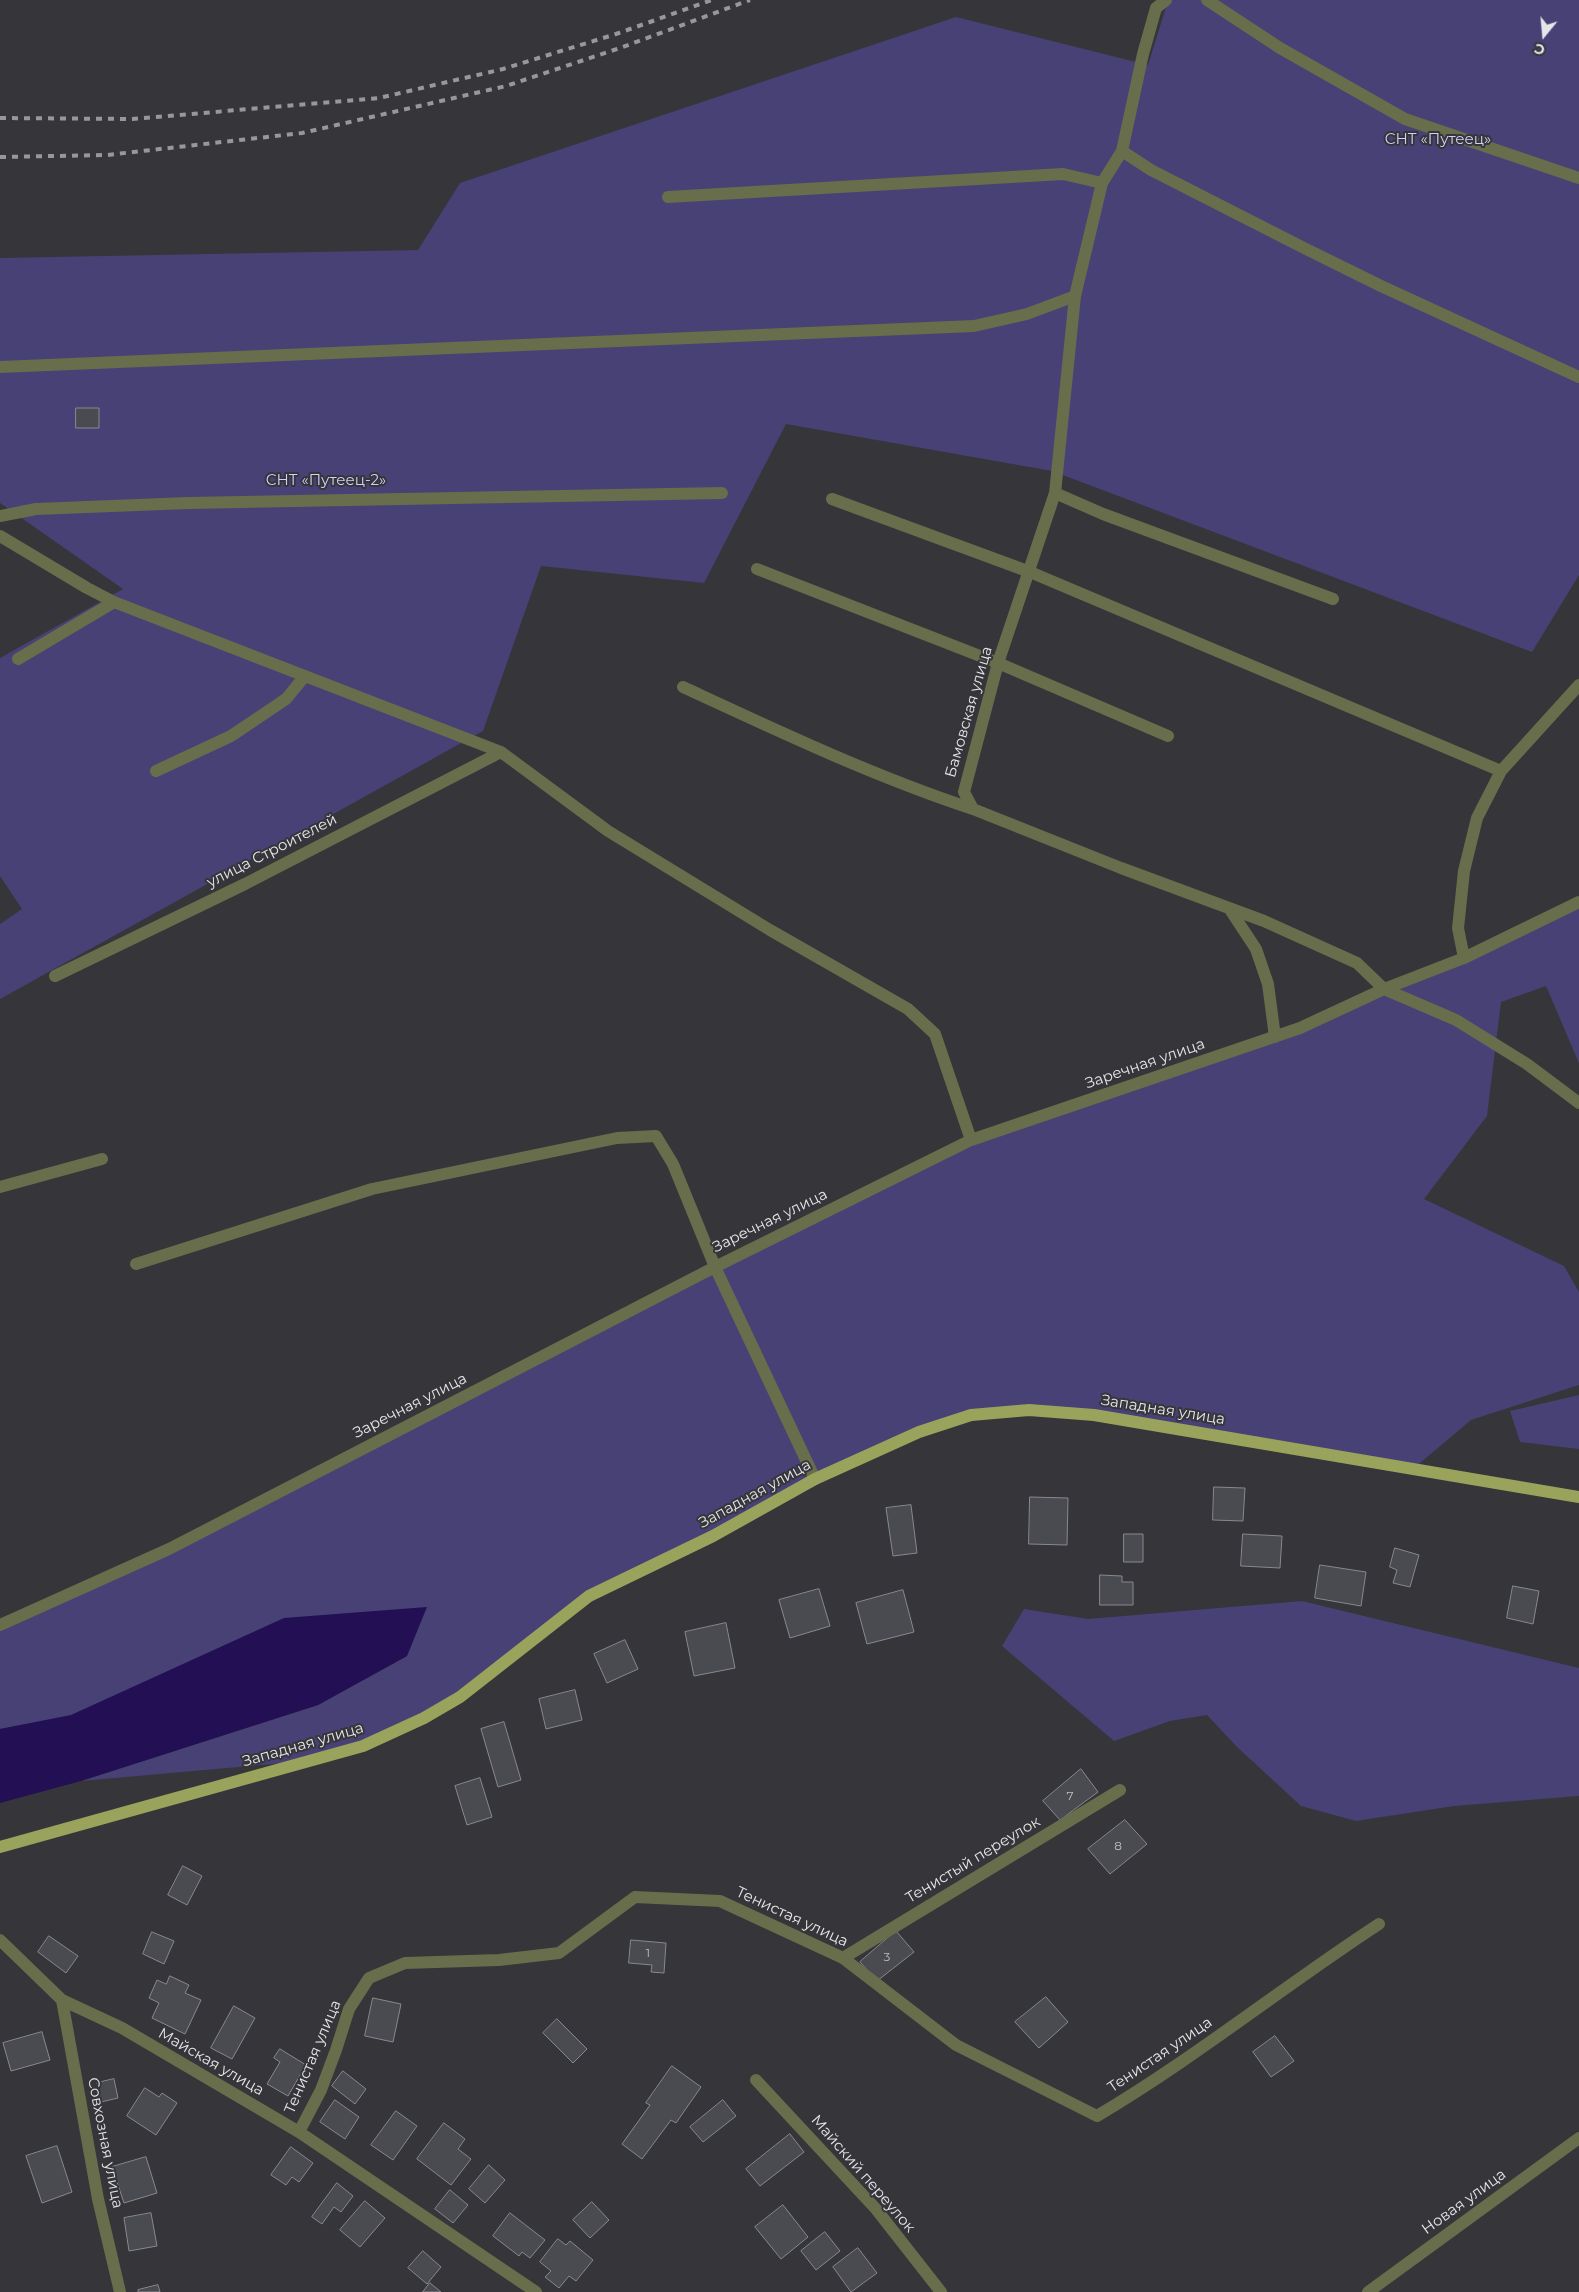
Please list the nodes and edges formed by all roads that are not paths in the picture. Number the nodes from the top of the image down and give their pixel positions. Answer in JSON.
{"nodes":[{"id":1,"x":1207,"y":0,"type":"edge"},
{"id":2,"x":1157,"y":3,"type":"edge"},
{"id":3,"x":1122,"y":150,"type":"junction"},
{"id":4,"x":1579,"y":178,"type":"edge"},
{"id":5,"x":1102,"y":184,"type":"junction"},
{"id":6,"x":668,"y":197,"type":"dead end"},
{"id":7,"x":1075,"y":296,"type":"junction"},
{"id":8,"x":0,"y":367,"type":"edge"},
{"id":9,"x":1579,"y":377,"type":"edge"},
{"id":10,"x":722,"y":493,"type":"dead end"},
{"id":11,"x":1055,"y":493,"type":"junction"},
{"id":12,"x":832,"y":499,"type":"dead end"},
{"id":13,"x":0,"y":516,"type":"edge"},
{"id":14,"x":0,"y":536,"type":"edge"},
{"id":15,"x":757,"y":569,"type":"dead end"},
{"id":16,"x":1030,"y":572,"type":"junction"},
{"id":17,"x":1332,"y":599,"type":"dead end"},
{"id":18,"x":114,"y":602,"type":"junction"},
{"id":19,"x":18,"y":659,"type":"dead end"},
{"id":20,"x":998,"y":663,"type":"junction"},
{"id":21,"x":305,"y":676,"type":"junction"},
{"id":22,"x":1579,"y":685,"type":"edge"},
{"id":23,"x":683,"y":687,"type":"dead end"},
{"id":24,"x":1168,"y":736,"type":"dead end"},
{"id":25,"x":501,"y":752,"type":"junction"},
{"id":26,"x":156,"y":771,"type":"dead end"},
{"id":27,"x":1501,"y":771,"type":"junction"},
{"id":28,"x":973,"y":809,"type":"junction"},
{"id":29,"x":1579,"y":902,"type":"edge"},
{"id":30,"x":1229,"y":908,"type":"junction"},
{"id":31,"x":1464,"y":958,"type":"junction"},
{"id":32,"x":55,"y":976,"type":"dead end"},
{"id":33,"x":1384,"y":989,"type":"junction"},
{"id":34,"x":1275,"y":1037,"type":"junction"},
{"id":35,"x":1579,"y":1103,"type":"edge"},
{"id":36,"x":971,"y":1140,"type":"junction"},
{"id":37,"x":102,"y":1159,"type":"dead end"},
{"id":38,"x":0,"y":1187,"type":"edge"},
{"id":39,"x":136,"y":1264,"type":"dead end"},
{"id":40,"x":715,"y":1266,"type":"junction"},
{"id":41,"x":815,"y":1479,"type":"junction"},
{"id":42,"x":1579,"y":1497,"type":"edge"},
{"id":43,"x":0,"y":1625,"type":"edge"},
{"id":44,"x":1120,"y":1790,"type":"dead end"},
{"id":45,"x":0,"y":1846,"type":"edge"},
{"id":46,"x":1379,"y":1924,"type":"dead end"},
{"id":47,"x":0,"y":1940,"type":"edge"},
{"id":48,"x":844,"y":1958,"type":"junction"},
{"id":49,"x":62,"y":2000,"type":"junction"},
{"id":50,"x":756,"y":2080,"type":"dead end"},
{"id":51,"x":299,"y":2132,"type":"junction"},
{"id":52,"x":1579,"y":2138,"type":"edge"},
{"id":53,"x":120,"y":2292,"type":"edge"},
{"id":54,"x":536,"y":2292,"type":"edge"},
{"id":55,"x":942,"y":2292,"type":"edge"},
{"id":56,"x":1368,"y":2292,"type":"edge"}],
"edges":[{"from":1,"to":4,"type":"street"},
{"from":2,"to":3,"type":"street","name":"Бамовская улица"},
{"from":3,"to":5,"type":"street","name":"Бамовская улица"},
{"from":3,"to":9,"type":"street"},
{"from":5,"to":6,"type":"street"},
{"from":5,"to":7,"type":"street","name":"Бамовская улица"},
{"from":7,"to":8,"type":"street"},
{"from":7,"to":11,"type":"street","name":"Бамовская улица"},
{"from":10,"to":13,"type":"street"},
{"from":11,"to":16,"type":"street","name":"Бамовская улица"},
{"from":11,"to":17,"type":"street"},
{"from":12,"to":16,"type":"street"},
{"from":14,"to":18,"type":"street"},
{"from":15,"to":20,"type":"street"},
{"from":16,"to":20,"type":"street","name":"Бамовская улица"},
{"from":16,"to":27,"type":"street"},
{"from":18,"to":19,"type":"street"},
{"from":18,"to":21,"type":"street"},
{"from":20,"to":24,"type":"street"},
{"from":20,"to":28,"type":"street","name":"Бамовская улица"},
{"from":21,"to":25,"type":"street"},
{"from":21,"to":26,"type":"street"},
{"from":22,"to":27,"type":"street"},
{"from":23,"to":28,"type":"street"},
{"from":25,"to":32,"type":"street","name":"улица Строителей"},
{"from":25,"to":36,"type":"street"},
{"from":27,"to":31,"type":"street"},
{"from":28,"to":30,"type":"street"},
{"from":29,"to":31,"type":"street","name":"Заречная улица"},
{"from":30,"to":33,"type":"street"},
{"from":30,"to":34,"type":"street"},
{"from":31,"to":33,"type":"street","name":"Заречная улица"},
{"from":33,"to":34,"type":"street","name":"Заречная улица"},
{"from":33,"to":35,"type":"street"},
{"from":34,"to":36,"type":"street","name":"Заречная улица"},
{"from":36,"to":40,"type":"street","name":"Заречная улица"},
{"from":37,"to":38,"type":"street"},
{"from":39,"to":40,"type":"street"},
{"from":40,"to":41,"type":"street"},
{"from":40,"to":43,"type":"street","name":"Заречная улица"},
{"from":41,"to":42,"type":"main road","name":"Западная улица"},
{"from":41,"to":45,"type":"main road","name":"Западная улица"},
{"from":44,"to":48,"type":"street","name":"Тенистый переулок"},
{"from":46,"to":48,"type":"street","name":"Тенистая улица"},
{"from":47,"to":49,"type":"street","name":"Майская улица"},
{"from":48,"to":51,"type":"street","name":"Тенистая улица"},
{"from":49,"to":51,"type":"street","name":"Майская улица"},
{"from":49,"to":53,"type":"street","name":"Совхозная улица"},
{"from":50,"to":55,"type":"street","name":"Майский переулок"},
{"from":51,"to":54,"type":"street","name":"Майская улица"},
{"from":52,"to":56,"type":"street","name":"Новая улица"}]}
